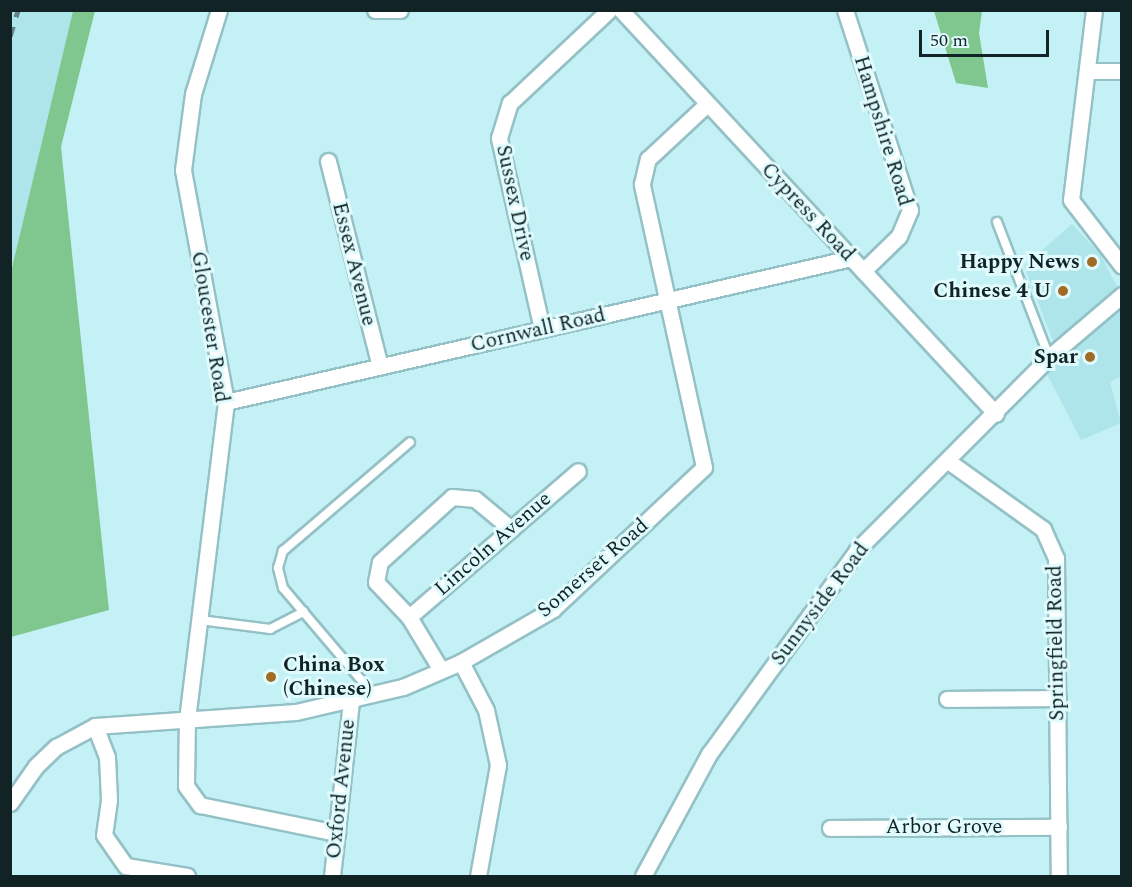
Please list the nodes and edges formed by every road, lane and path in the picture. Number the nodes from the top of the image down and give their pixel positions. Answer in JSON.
{"nodes":[{"id":1,"x":219,"y":10,"type":"edge"},
{"id":2,"x":375,"y":10,"type":"edge"},
{"id":3,"x":400,"y":10,"type":"edge"},
{"id":4,"x":609,"y":10,"type":"edge"},
{"id":5,"x":621,"y":10,"type":"edge"},
{"id":6,"x":845,"y":10,"type":"edge"},
{"id":7,"x":1094,"y":10,"type":"edge"},
{"id":8,"x":1089,"y":71,"type":"junction"},
{"id":9,"x":1122,"y":71,"type":"edge"},
{"id":10,"x":708,"y":104,"type":"junction"},
{"id":11,"x":328,"y":161,"type":"dead end"},
{"id":12,"x":997,"y":222,"type":"dead end"},
{"id":13,"x":851,"y":258,"type":"junction"},
{"id":14,"x":1122,"y":266,"type":"edge"},
{"id":15,"x":863,"y":271,"type":"junction"},
{"id":16,"x":1122,"y":295,"type":"edge"},
{"id":17,"x":666,"y":301,"type":"junction"},
{"id":18,"x":542,"y":329,"type":"junction"},
{"id":19,"x":1049,"y":357,"type":"junction"},
{"id":20,"x":380,"y":367,"type":"junction"},
{"id":21,"x":226,"y":402,"type":"junction"},
{"id":22,"x":996,"y":414,"type":"junction"},
{"id":23,"x":410,"y":442,"type":"dead end"},
{"id":24,"x":948,"y":461,"type":"junction"},
{"id":25,"x":578,"y":471,"type":"dead end"},
{"id":26,"x":511,"y":529,"type":"junction"},
{"id":27,"x":303,"y":612,"type":"junction"},
{"id":28,"x":409,"y":618,"type":"junction"},
{"id":29,"x":200,"y":620,"type":"junction"},
{"id":30,"x":462,"y":662,"type":"junction"},
{"id":31,"x":441,"y":670,"type":"junction"},
{"id":32,"x":373,"y":694,"type":"junction"},
{"id":33,"x":1058,"y":698,"type":"junction"},
{"id":34,"x":947,"y":699,"type":"dead end"},
{"id":35,"x":351,"y":700,"type":"junction"},
{"id":36,"x":187,"y":719,"type":"junction"},
{"id":37,"x":95,"y":726,"type":"junction"},
{"id":38,"x":10,"y":803,"type":"edge"},
{"id":39,"x":1059,"y":826,"type":"junction"},
{"id":40,"x":830,"y":828,"type":"dead end"},
{"id":41,"x":336,"y":833,"type":"junction"},
{"id":42,"x":187,"y":876,"type":"edge"},
{"id":43,"x":332,"y":876,"type":"edge"},
{"id":44,"x":478,"y":876,"type":"edge"},
{"id":45,"x":643,"y":876,"type":"edge"},
{"id":46,"x":1059,"y":876,"type":"edge"}],
"edges":[{"from":1,"to":21,"type":"street","name":"Gloucester Road"},
{"from":2,"to":3,"type":"street"},
{"from":4,"to":18,"type":"street","name":"Sussex Drive"},
{"from":5,"to":10,"type":"street","name":"Cypress Road"},
{"from":6,"to":15,"type":"street","name":"Hampshire Road"},
{"from":7,"to":8,"type":"street"},
{"from":8,"to":9,"type":"street"},
{"from":8,"to":14,"type":"street"},
{"from":10,"to":13,"type":"street","name":"Cypress Road"},
{"from":10,"to":17,"type":"street","name":"Somerset Road"},
{"from":11,"to":20,"type":"street","name":"Essex Avenue"},
{"from":12,"to":19,"type":"lane"},
{"from":13,"to":15,"type":"street","name":"Cypress Road"},
{"from":13,"to":17,"type":"street","name":"Cornwall Road"},
{"from":15,"to":22,"type":"street","name":"Cypress Road"},
{"from":16,"to":19,"type":"street","name":"Sunnyside Road"},
{"from":17,"to":18,"type":"street","name":"Cornwall Road"},
{"from":17,"to":30,"type":"street","name":"Somerset Road"},
{"from":18,"to":20,"type":"street","name":"Cornwall Road"},
{"from":19,"to":22,"type":"street","name":"Sunnyside Road"},
{"from":20,"to":21,"type":"street","name":"Cornwall Road"},
{"from":21,"to":29,"type":"street","name":"Gloucester Road"},
{"from":22,"to":24,"type":"street","name":"Sunnyside Road"},
{"from":23,"to":27,"type":"lane"},
{"from":24,"to":33,"type":"street","name":"Springfield Road"},
{"from":24,"to":45,"type":"street","name":"Sunnyside Road"},
{"from":25,"to":26,"type":"street","name":"Lincoln Avenue"},
{"from":26,"to":28,"type":"street","name":"Lincoln Avenue"},
{"from":26,"to":28,"type":"street"},
{"from":27,"to":29,"type":"lane"},
{"from":27,"to":32,"type":"lane"},
{"from":28,"to":31,"type":"street"},
{"from":29,"to":36,"type":"street","name":"Gloucester Road"},
{"from":30,"to":31,"type":"street","name":"Somerset Road"},
{"from":30,"to":44,"type":"street"},
{"from":31,"to":32,"type":"street","name":"Somerset Road"},
{"from":32,"to":35,"type":"street","name":"Somerset Road"},
{"from":33,"to":34,"type":"street"},
{"from":33,"to":39,"type":"street","name":"Springfield Road"},
{"from":35,"to":36,"type":"street","name":"Somerset Road"},
{"from":35,"to":41,"type":"street","name":"Oxford Avenue"},
{"from":36,"to":37,"type":"street","name":"Somerset Road"},
{"from":36,"to":41,"type":"street","name":"Gloucester Road"},
{"from":37,"to":38,"type":"street","name":"Somerset Road"},
{"from":37,"to":42,"type":"street"},
{"from":39,"to":40,"type":"street","name":"Arbor Grove"},
{"from":39,"to":46,"type":"street","name":"Springfield Road"},
{"from":41,"to":43,"type":"street","name":"Oxford Avenue"}]}
